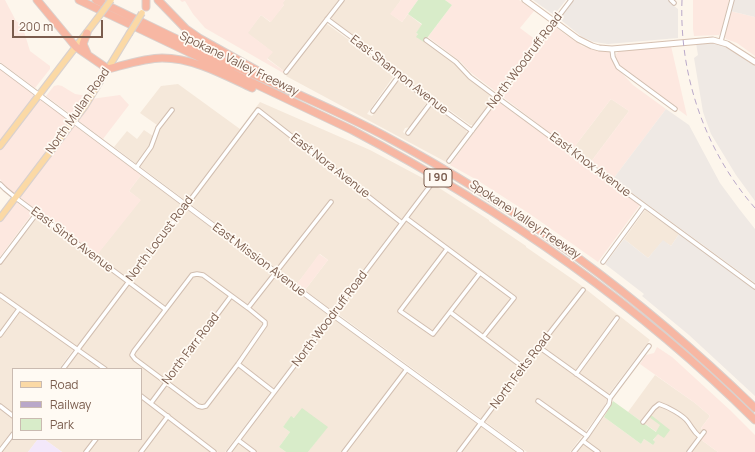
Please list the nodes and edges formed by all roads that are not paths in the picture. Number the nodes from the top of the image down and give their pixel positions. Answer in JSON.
{"nodes":[{"id":1,"x":37,"y":0,"type":"edge"},
{"id":2,"x":79,"y":0,"type":"edge"},
{"id":3,"x":96,"y":0,"type":"edge"},
{"id":4,"x":112,"y":0,"type":"edge"},
{"id":5,"x":150,"y":0,"type":"edge"},
{"id":6,"x":158,"y":0,"type":"edge"},
{"id":7,"x":342,"y":0,"type":"edge"},
{"id":8,"x":525,"y":0,"type":"edge"},
{"id":9,"x":572,"y":0,"type":"edge"},
{"id":10,"x":732,"y":0,"type":"edge"},
{"id":11,"x":145,"y":7,"type":"edge"},
{"id":12,"x":327,"y":19,"type":"junction"},
{"id":13,"x":555,"y":22,"type":"junction"},
{"id":14,"x":87,"y":33,"type":"junction"},
{"id":15,"x":426,"y":40,"type":"dead end"},
{"id":16,"x":721,"y":41,"type":"junction"},
{"id":17,"x":76,"y":47,"type":"junction"},
{"id":18,"x":612,"y":49,"type":"junction"},
{"id":19,"x":87,"y":55,"type":"junction"},
{"id":20,"x":755,"y":62,"type":"edge"},
{"id":21,"x":0,"y":66,"type":"edge"},
{"id":22,"x":108,"y":69,"type":"junction"},
{"id":23,"x":286,"y":72,"type":"dead end"},
{"id":24,"x":398,"y":77,"type":"junction"},
{"id":25,"x":293,"y":91,"type":"junction"},
{"id":26,"x":39,"y":95,"type":"junction"},
{"id":27,"x":498,"y":98,"type":"junction"},
{"id":28,"x":290,"y":101,"type":"junction"},
{"id":29,"x":432,"y":101,"type":"junction"},
{"id":30,"x":676,"y":109,"type":"dead end"},
{"id":31,"x":172,"y":110,"type":"dead end"},
{"id":32,"x":258,"y":110,"type":"joint"},
{"id":33,"x":373,"y":111,"type":"dead end"},
{"id":34,"x":74,"y":121,"type":"junction"},
{"id":35,"x":472,"y":131,"type":"junction"},
{"id":36,"x":408,"y":133,"type":"dead end"},
{"id":37,"x":0,"y":146,"type":"edge"},
{"id":38,"x":449,"y":161,"type":"dead end"},
{"id":39,"x":136,"y":168,"type":"junction"},
{"id":40,"x":0,"y":184,"type":"edge"},
{"id":41,"x":430,"y":186,"type":"dead end"},
{"id":42,"x":16,"y":198,"type":"junction"},
{"id":43,"x":331,"y":202,"type":"dead end"},
{"id":44,"x":186,"y":205,"type":"junction"},
{"id":45,"x":644,"y":206,"type":"junction"},
{"id":46,"x":37,"y":213,"type":"junction"},
{"id":47,"x":0,"y":218,"type":"edge"},
{"id":48,"x":406,"y":218,"type":"junction"},
{"id":49,"x":402,"y":223,"type":"junction"},
{"id":50,"x":447,"y":249,"type":"junction"},
{"id":51,"x":0,"y":262,"type":"edge"},
{"id":52,"x":603,"y":262,"type":"dead end"},
{"id":53,"x":276,"y":273,"type":"junction"},
{"id":54,"x":480,"y":273,"type":"junction"},
{"id":55,"x":128,"y":282,"type":"junction"},
{"id":56,"x":755,"y":288,"type":"edge"},
{"id":57,"x":583,"y":290,"type":"dead end"},
{"id":58,"x":0,"y":295,"type":"edge"},
{"id":59,"x":231,"y":296,"type":"junction"},
{"id":60,"x":248,"y":308,"type":"junction"},
{"id":61,"x":19,"y":309,"type":"junction"},
{"id":62,"x":165,"y":309,"type":"junction"},
{"id":63,"x":450,"y":312,"type":"junction"},
{"id":64,"x":333,"y":315,"type":"junction"},
{"id":65,"x":617,"y":318,"type":"dead end"},
{"id":66,"x":0,"y":335,"type":"edge"},
{"id":67,"x":483,"y":337,"type":"junction"},
{"id":68,"x":649,"y":346,"type":"dead end"},
{"id":69,"x":539,"y":347,"type":"junction"},
{"id":70,"x":78,"y":349,"type":"junction"},
{"id":71,"x":238,"y":364,"type":"junction"},
{"id":72,"x":523,"y":367,"type":"junction"},
{"id":73,"x":63,"y":368,"type":"edge"},
{"id":74,"x":104,"y":368,"type":"edge"},
{"id":75,"x":407,"y":369,"type":"junction"},
{"id":76,"x":576,"y":374,"type":"junction"},
{"id":77,"x":166,"y":383,"type":"junction"},
{"id":78,"x":274,"y":392,"type":"junction"},
{"id":79,"x":142,"y":397,"type":"edge"},
{"id":80,"x":610,"y":398,"type":"junction"},
{"id":81,"x":538,"y":401,"type":"dead end"},
{"id":82,"x":151,"y":403,"type":"junction"},
{"id":83,"x":0,"y":406,"type":"edge"},
{"id":84,"x":755,"y":408,"type":"edge"},
{"id":85,"x":12,"y":415,"type":"edge"},
{"id":86,"x":168,"y":416,"type":"junction"},
{"id":87,"x":755,"y":420,"type":"edge"},
{"id":88,"x":643,"y":422,"type":"dead end"},
{"id":89,"x":481,"y":423,"type":"junction"},
{"id":90,"x":704,"y":432,"type":"dead end"},
{"id":91,"x":12,"y":435,"type":"edge"},
{"id":92,"x":587,"y":436,"type":"junction"},
{"id":93,"x":700,"y":438,"type":"junction"},
{"id":94,"x":95,"y":440,"type":"edge"},
{"id":95,"x":238,"y":440,"type":"junction"},
{"id":96,"x":583,"y":441,"type":"junction"},
{"id":97,"x":0,"y":451,"type":"edge"},
{"id":98,"x":86,"y":452,"type":"edge"},
{"id":99,"x":142,"y":452,"type":"edge"},
{"id":100,"x":214,"y":452,"type":"edge"},
{"id":101,"x":229,"y":452,"type":"edge"},
{"id":102,"x":254,"y":452,"type":"edge"},
{"id":103,"x":344,"y":452,"type":"edge"},
{"id":104,"x":460,"y":452,"type":"edge"},
{"id":105,"x":521,"y":452,"type":"edge"},
{"id":106,"x":574,"y":452,"type":"edge"},
{"id":107,"x":598,"y":452,"type":"edge"},
{"id":108,"x":689,"y":452,"type":"edge"}],
"edges":[{"from":1,"to":17,"type":"highway"},
{"from":2,"to":28,"type":"highway","name":"Spokane Valley Freeway","number":"I 90"},
{"from":3,"to":25,"type":"highway","name":"Spokane Valley Freeway","number":"I 90"},
{"from":4,"to":14,"type":"main road","bridge":true},
{"from":5,"to":11,"type":"main road","name":"North Mullan Road"},
{"from":6,"to":25,"type":"highway"},
{"from":7,"to":12,"type":"street"},
{"from":8,"to":13,"type":"main road"},
{"from":9,"to":13,"type":"street","name":"North Woodruff Road"},
{"from":10,"to":16,"type":"street"},
{"from":11,"to":22,"type":"main road","name":"North Mullan Road","bridge":true},
{"from":12,"to":23,"type":"street"},
{"from":12,"to":24,"type":"street","name":"East Shannon Avenue"},
{"from":13,"to":18,"type":"main road"},
{"from":13,"to":27,"type":"street","name":"North Woodruff Road"},
{"from":14,"to":17,"type":"main road"},
{"from":14,"to":19,"type":"highway"},
{"from":15,"to":27,"type":"street","name":"East Knox Avenue"},
{"from":16,"to":18,"type":"main road"},
{"from":16,"to":20,"type":"main road"},
{"from":17,"to":19,"type":"highway"},
{"from":17,"to":26,"type":"main road"},
{"from":18,"to":30,"type":"street"},
{"from":19,"to":22,"type":"highway"},
{"from":21,"to":26,"type":"street","name":"East Mission Avenue"},
{"from":22,"to":28,"type":"highway"},
{"from":22,"to":34,"type":"main road","name":"North Mullan Road"},
{"from":24,"to":29,"type":"street","name":"East Shannon Avenue"},
{"from":24,"to":33,"type":"street"},
{"from":25,"to":84,"type":"highway","name":"Spokane Valley Freeway","number":"I 90"},
{"from":26,"to":34,"type":"street","name":"East Mission Avenue"},
{"from":26,"to":37,"type":"main road"},
{"from":27,"to":35,"type":"street","name":"North Woodruff Road"},
{"from":27,"to":45,"type":"street","name":"East Knox Avenue"},
{"from":28,"to":87,"type":"highway","name":"Spokane Valley Freeway","number":"I 90"},
{"from":29,"to":35,"type":"street","name":"East Shannon Avenue"},
{"from":29,"to":36,"type":"street"},
{"from":31,"to":39,"type":"street"},
{"from":32,"to":44,"type":"street","name":"North Locust Road"},
{"from":32,"to":49,"type":"street","name":"East Nora Avenue"},
{"from":34,"to":39,"type":"street","name":"East Mission Avenue"},
{"from":34,"to":42,"type":"main road","name":"North Mullan Road"},
{"from":35,"to":38,"type":"street","name":"North Woodruff Road"},
{"from":39,"to":44,"type":"street","name":"East Mission Avenue"},
{"from":40,"to":42,"type":"street","name":"East Sinto Avenue"},
{"from":41,"to":48,"type":"street","name":"North Woodruff Road"},
{"from":42,"to":46,"type":"street","name":"East Sinto Avenue"},
{"from":42,"to":47,"type":"main road","name":"North Mullan Road"},
{"from":43,"to":53,"type":"street"},
{"from":44,"to":53,"type":"street","name":"East Mission Avenue"},
{"from":44,"to":55,"type":"street","name":"North Locust Road"},
{"from":45,"to":52,"type":"street"},
{"from":45,"to":56,"type":"street","name":"East Knox Avenue"},
{"from":46,"to":51,"type":"street"},
{"from":46,"to":55,"type":"street","name":"East Sinto Avenue"},
{"from":48,"to":49,"type":"street","name":"North Woodruff Road"},
{"from":48,"to":50,"type":"street"},
{"from":49,"to":64,"type":"street","name":"North Woodruff Road"},
{"from":50,"to":54,"type":"street"},
{"from":50,"to":63,"type":"street"},
{"from":53,"to":60,"type":"street"},
{"from":53,"to":64,"type":"street","name":"East Mission Avenue"},
{"from":54,"to":63,"type":"street"},
{"from":54,"to":67,"type":"street"},
{"from":55,"to":62,"type":"street","name":"East Sinto Avenue"},
{"from":55,"to":70,"type":"street","name":"North Locust Road"},
{"from":57,"to":69,"type":"street","name":"North Felts Road"},
{"from":58,"to":61,"type":"street"},
{"from":59,"to":60,"type":"street"},
{"from":59,"to":62,"type":"street"},
{"from":59,"to":77,"type":"street","name":"North Farr Road"},
{"from":60,"to":71,"type":"street"},
{"from":61,"to":66,"type":"street"},
{"from":61,"to":70,"type":"street"},
{"from":62,"to":77,"type":"street"},
{"from":63,"to":67,"type":"street"},
{"from":64,"to":75,"type":"street","name":"East Mission Avenue"},
{"from":64,"to":78,"type":"street","name":"North Woodruff Road"},
{"from":65,"to":76,"type":"street"},
{"from":67,"to":72,"type":"street"},
{"from":68,"to":80,"type":"street"},
{"from":69,"to":72,"type":"street","name":"North Felts Road"},
{"from":69,"to":76,"type":"street"},
{"from":70,"to":73,"type":"street","name":"North Locust Road"},
{"from":70,"to":74,"type":"street"},
{"from":71,"to":77,"type":"street"},
{"from":71,"to":78,"type":"street"},
{"from":72,"to":89,"type":"street","name":"North Felts Road"},
{"from":75,"to":89,"type":"street","name":"East Mission Avenue"},
{"from":75,"to":103,"type":"street"},
{"from":76,"to":80,"type":"street"},
{"from":77,"to":82,"type":"street","name":"North Farr Road"},
{"from":78,"to":95,"type":"street","name":"North Woodruff Road"},
{"from":79,"to":82,"type":"street"},
{"from":80,"to":92,"type":"street"},
{"from":81,"to":92,"type":"street"},
{"from":82,"to":86,"type":"street"},
{"from":83,"to":85,"type":"street"},
{"from":86,"to":99,"type":"street"},
{"from":86,"to":100,"type":"street"},
{"from":88,"to":93,"type":"street"},
{"from":89,"to":104,"type":"street","name":"North Felts Road"},
{"from":89,"to":105,"type":"street","name":"East Mission Avenue"},
{"from":90,"to":93,"type":"street"},
{"from":91,"to":97,"type":"street"},
{"from":92,"to":96,"type":"street"},
{"from":93,"to":108,"type":"street"},
{"from":94,"to":98,"type":"street"},
{"from":95,"to":101,"type":"street","name":"North Woodruff Road"},
{"from":95,"to":102,"type":"street"},
{"from":96,"to":106,"type":"street"},
{"from":96,"to":107,"type":"street"}]}
